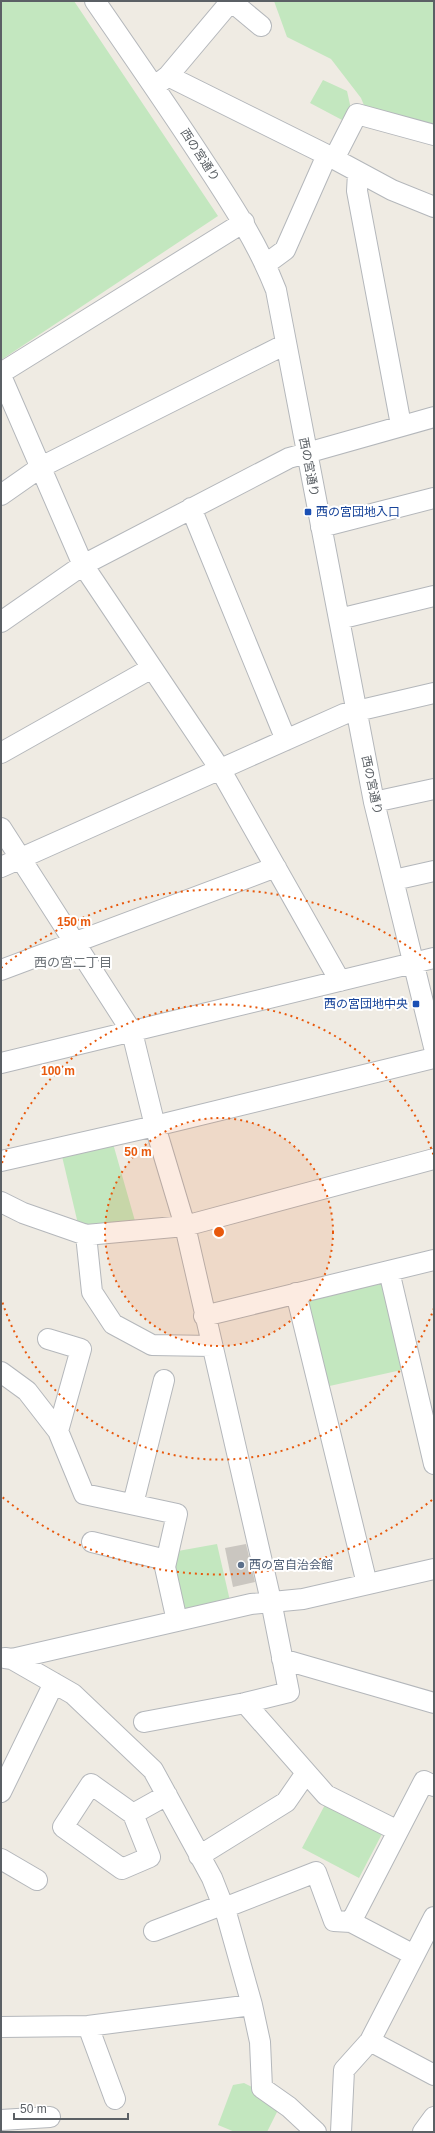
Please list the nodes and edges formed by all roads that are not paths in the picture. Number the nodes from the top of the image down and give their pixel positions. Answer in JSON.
{"nodes":[{"id":1,"x":96,"y":1,"type":"edge"},
{"id":2,"x":231,"y":1,"type":"edge"},
{"id":3,"x":261,"y":26,"type":"dead end"},
{"id":4,"x":161,"y":81,"type":"junction"},
{"id":5,"x":434,"y":135,"type":"edge"},
{"id":6,"x":330,"y":157,"type":"junction"},
{"id":7,"x":358,"y":173,"type":"junction"},
{"id":8,"x":434,"y":207,"type":"edge"},
{"id":9,"x":244,"y":222,"type":"junction"},
{"id":10,"x":266,"y":264,"type":"junction"},
{"id":11,"x":286,"y":344,"type":"junction"},
{"id":12,"x":1,"y":374,"type":"edge"},
{"id":13,"x":434,"y":417,"type":"edge"},
{"id":14,"x":401,"y":425,"type":"junction"},
{"id":15,"x":306,"y":452,"type":"junction"},
{"id":16,"x":41,"y":467,"type":"junction"},
{"id":17,"x":1,"y":495,"type":"edge"},
{"id":18,"x":434,"y":498,"type":"edge"},
{"id":19,"x":191,"y":508,"type":"junction"},
{"id":20,"x":321,"y":527,"type":"junction"},
{"id":21,"x":83,"y":564,"type":"junction"},
{"id":22,"x":434,"y":596,"type":"edge"},
{"id":23,"x":339,"y":619,"type":"junction"},
{"id":24,"x":1,"y":622,"type":"edge"},
{"id":25,"x":152,"y":668,"type":"junction"},
{"id":26,"x":434,"y":693,"type":"edge"},
{"id":27,"x":356,"y":711,"type":"junction"},
{"id":28,"x":286,"y":740,"type":"junction"},
{"id":29,"x":1,"y":753,"type":"edge"},
{"id":30,"x":220,"y":769,"type":"junction"},
{"id":31,"x":434,"y":789,"type":"edge"},
{"id":32,"x":374,"y":802,"type":"junction"},
{"id":33,"x":1,"y":828,"type":"edge"},
{"id":34,"x":21,"y":858,"type":"junction"},
{"id":35,"x":1,"y":866,"type":"edge"},
{"id":36,"x":276,"y":867,"type":"junction"},
{"id":37,"x":434,"y":871,"type":"edge"},
{"id":38,"x":394,"y":880,"type":"junction"},
{"id":39,"x":75,"y":942,"type":"junction"},
{"id":40,"x":434,"y":958,"type":"edge"},
{"id":41,"x":414,"y":963,"type":"junction"},
{"id":42,"x":1,"y":970,"type":"edge"},
{"id":43,"x":340,"y":981,"type":"junction"},
{"id":44,"x":132,"y":1032,"type":"junction"},
{"id":45,"x":434,"y":1047,"type":"edge"},
{"id":46,"x":434,"y":1058,"type":"edge"},
{"id":47,"x":1,"y":1063,"type":"edge"},
{"id":48,"x":155,"y":1126,"type":"junction"},
{"id":49,"x":434,"y":1159,"type":"edge"},
{"id":50,"x":1,"y":1161,"type":"edge"},
{"id":51,"x":1,"y":1202,"type":"edge"},
{"id":52,"x":185,"y":1226,"type":"junction"},
{"id":53,"x":86,"y":1235,"type":"junction"},
{"id":54,"x":434,"y":1260,"type":"edge"},
{"id":55,"x":389,"y":1271,"type":"junction"},
{"id":56,"x":296,"y":1293,"type":"junction"},
{"id":57,"x":204,"y":1316,"type":"junction"},
{"id":58,"x":48,"y":1339,"type":"dead end"},
{"id":59,"x":212,"y":1346,"type":"junction"},
{"id":60,"x":1,"y":1372,"type":"edge"},
{"id":61,"x":164,"y":1380,"type":"dead end"},
{"id":62,"x":58,"y":1431,"type":"junction"},
{"id":63,"x":434,"y":1464,"type":"edge"},
{"id":64,"x":133,"y":1504,"type":"junction"},
{"id":65,"x":92,"y":1542,"type":"dead end"},
{"id":66,"x":166,"y":1560,"type":"junction"},
{"id":67,"x":434,"y":1569,"type":"edge"},
{"id":68,"x":367,"y":1584,"type":"junction"},
{"id":69,"x":271,"y":1601,"type":"junction"},
{"id":70,"x":177,"y":1621,"type":"junction"},
{"id":71,"x":6,"y":1659,"type":"edge"},
{"id":72,"x":282,"y":1659,"type":"junction"},
{"id":73,"x":54,"y":1683,"type":"junction"},
{"id":74,"x":246,"y":1703,"type":"junction"},
{"id":75,"x":434,"y":1703,"type":"edge"},
{"id":76,"x":144,"y":1722,"type":"dead end"},
{"id":77,"x":306,"y":1773,"type":"junction"},
{"id":78,"x":434,"y":1786,"type":"edge"},
{"id":79,"x":1,"y":1792,"type":"edge"},
{"id":80,"x":167,"y":1795,"type":"junction"},
{"id":81,"x":133,"y":1814,"type":"junction"},
{"id":82,"x":398,"y":1831,"type":"junction"},
{"id":83,"x":200,"y":1856,"type":"junction"},
{"id":84,"x":1,"y":1858,"type":"edge"},
{"id":85,"x":36,"y":1880,"type":"dead end"},
{"id":86,"x":223,"y":1906,"type":"junction"},
{"id":87,"x":434,"y":1917,"type":"edge"},
{"id":88,"x":352,"y":1922,"type":"junction"},
{"id":89,"x":154,"y":1931,"type":"dead end"},
{"id":90,"x":414,"y":1955,"type":"junction"},
{"id":91,"x":252,"y":2005,"type":"junction"},
{"id":92,"x":88,"y":2026,"type":"junction"},
{"id":93,"x":1,"y":2027,"type":"edge"},
{"id":94,"x":370,"y":2042,"type":"junction"},
{"id":95,"x":434,"y":2075,"type":"edge"},
{"id":96,"x":115,"y":2099,"type":"dead end"},
{"id":97,"x":50,"y":2116,"type":"dead end"},
{"id":98,"x":434,"y":2117,"type":"edge"},
{"id":99,"x":1,"y":2120,"type":"edge"},
{"id":100,"x":315,"y":2131,"type":"edge"},
{"id":101,"x":341,"y":2132,"type":"edge"},
{"id":102,"x":423,"y":2132,"type":"edge"}],
"edges":[{"from":1,"to":4,"type":"street","name":"西の宮通り"},
{"from":2,"to":3,"type":"street"},
{"from":2,"to":4,"type":"street"},
{"from":4,"to":6,"type":"street"},
{"from":4,"to":9,"type":"street","name":"西の宮通り"},
{"from":5,"to":6,"type":"street"},
{"from":6,"to":7,"type":"street"},
{"from":6,"to":10,"type":"street"},
{"from":7,"to":8,"type":"street"},
{"from":7,"to":14,"type":"street"},
{"from":9,"to":10,"type":"street","name":"西の宮通り"},
{"from":9,"to":12,"type":"street"},
{"from":10,"to":11,"type":"street","name":"西の宮通り"},
{"from":11,"to":15,"type":"street","name":"西の宮通り"},
{"from":11,"to":16,"type":"street"},
{"from":12,"to":16,"type":"street"},
{"from":13,"to":14,"type":"street"},
{"from":14,"to":15,"type":"street"},
{"from":15,"to":19,"type":"street"},
{"from":15,"to":20,"type":"street","name":"西の宮通り"},
{"from":16,"to":17,"type":"street"},
{"from":16,"to":21,"type":"street"},
{"from":18,"to":20,"type":"street"},
{"from":19,"to":21,"type":"street"},
{"from":19,"to":28,"type":"street"},
{"from":20,"to":23,"type":"street","name":"西の宮通り"},
{"from":21,"to":24,"type":"street"},
{"from":21,"to":25,"type":"street"},
{"from":22,"to":23,"type":"street"},
{"from":23,"to":27,"type":"street","name":"西の宮通り"},
{"from":25,"to":29,"type":"street"},
{"from":25,"to":30,"type":"street"},
{"from":26,"to":27,"type":"street"},
{"from":27,"to":28,"type":"street"},
{"from":27,"to":32,"type":"street","name":"西の宮通り"},
{"from":28,"to":30,"type":"street"},
{"from":30,"to":34,"type":"street"},
{"from":30,"to":36,"type":"street"},
{"from":31,"to":32,"type":"street"},
{"from":32,"to":38,"type":"street","name":"西の宮通り"},
{"from":33,"to":34,"type":"street"},
{"from":34,"to":35,"type":"street"},
{"from":34,"to":39,"type":"street"},
{"from":36,"to":39,"type":"street"},
{"from":36,"to":43,"type":"street"},
{"from":37,"to":38,"type":"street"},
{"from":38,"to":41,"type":"street","name":"西の宮通り"},
{"from":39,"to":42,"type":"street"},
{"from":39,"to":44,"type":"street"},
{"from":40,"to":41,"type":"street"},
{"from":41,"to":43,"type":"street"},
{"from":41,"to":45,"type":"street","name":"西の宮通り"},
{"from":43,"to":44,"type":"street"},
{"from":44,"to":47,"type":"street"},
{"from":44,"to":48,"type":"street"},
{"from":46,"to":48,"type":"street"},
{"from":48,"to":50,"type":"street"},
{"from":48,"to":52,"type":"street"},
{"from":49,"to":52,"type":"street"},
{"from":51,"to":53,"type":"street"},
{"from":52,"to":53,"type":"street"},
{"from":52,"to":57,"type":"street"},
{"from":53,"to":59,"type":"street"},
{"from":54,"to":55,"type":"street"},
{"from":55,"to":56,"type":"street"},
{"from":55,"to":63,"type":"street"},
{"from":56,"to":57,"type":"street"},
{"from":56,"to":68,"type":"street"},
{"from":57,"to":59,"type":"street"},
{"from":58,"to":62,"type":"street"},
{"from":59,"to":69,"type":"street"},
{"from":60,"to":62,"type":"street"},
{"from":61,"to":64,"type":"street"},
{"from":62,"to":64,"type":"street"},
{"from":64,"to":66,"type":"street"},
{"from":65,"to":66,"type":"street"},
{"from":66,"to":70,"type":"street"},
{"from":67,"to":68,"type":"street"},
{"from":68,"to":69,"type":"street"},
{"from":69,"to":70,"type":"street"},
{"from":69,"to":72,"type":"street"},
{"from":70,"to":71,"type":"street"},
{"from":71,"to":73,"type":"street"},
{"from":72,"to":74,"type":"street"},
{"from":72,"to":75,"type":"street"},
{"from":73,"to":79,"type":"street"},
{"from":73,"to":80,"type":"street"},
{"from":74,"to":76,"type":"street"},
{"from":74,"to":77,"type":"street"},
{"from":77,"to":82,"type":"street"},
{"from":77,"to":83,"type":"street"},
{"from":78,"to":82,"type":"street"},
{"from":80,"to":81,"type":"street"},
{"from":80,"to":83,"type":"street"},
{"from":81,"to":81,"type":"street"},
{"from":82,"to":88,"type":"street"},
{"from":83,"to":86,"type":"street"},
{"from":84,"to":85,"type":"street"},
{"from":86,"to":88,"type":"street"},
{"from":86,"to":89,"type":"street"},
{"from":86,"to":91,"type":"street"},
{"from":87,"to":90,"type":"street"},
{"from":88,"to":90,"type":"street"},
{"from":90,"to":94,"type":"street"},
{"from":91,"to":92,"type":"street"},
{"from":91,"to":100,"type":"street"},
{"from":92,"to":93,"type":"street"},
{"from":92,"to":96,"type":"street"},
{"from":94,"to":95,"type":"street"},
{"from":94,"to":101,"type":"street"},
{"from":97,"to":99,"type":"street"},
{"from":98,"to":102,"type":"street"}]}
